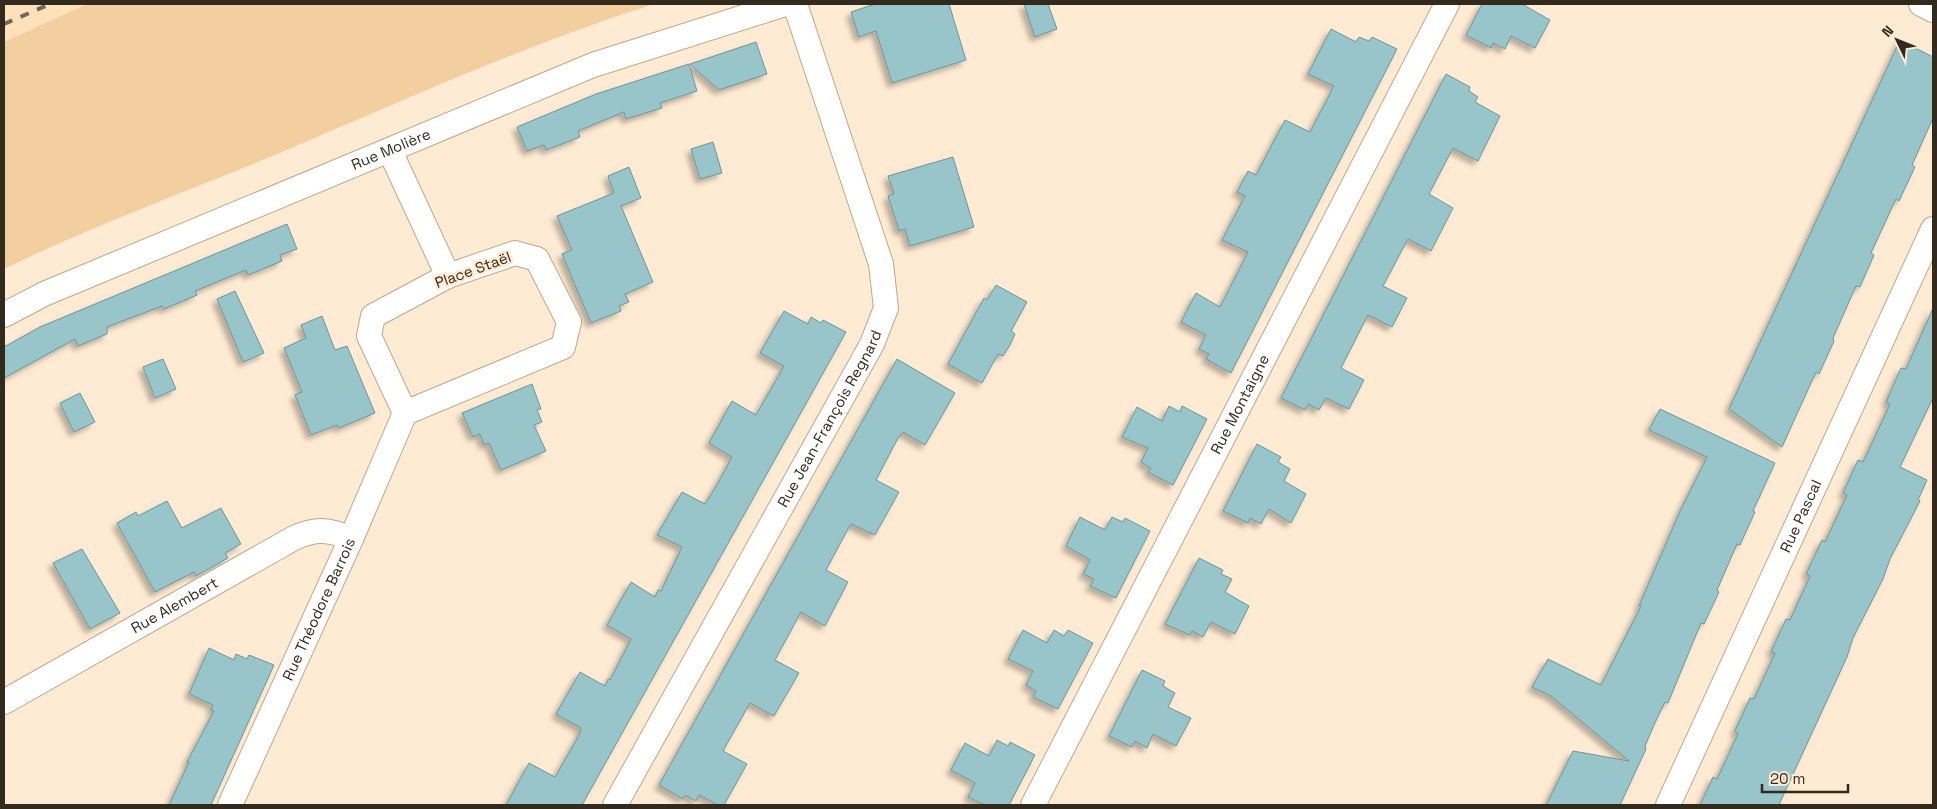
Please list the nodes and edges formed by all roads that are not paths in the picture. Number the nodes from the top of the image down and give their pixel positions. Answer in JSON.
{"nodes":[{"id":1,"x":785,"y":4,"type":"edge"},
{"id":2,"x":794,"y":4,"type":"edge"},
{"id":3,"x":1446,"y":4,"type":"edge"},
{"id":4,"x":1921,"y":4,"type":"edge"},
{"id":5,"x":1933,"y":10,"type":"edge"},
{"id":6,"x":390,"y":151,"type":"junction"},
{"id":7,"x":1933,"y":229,"type":"edge"},
{"id":8,"x":448,"y":276,"type":"junction"},
{"id":9,"x":4,"y":315,"type":"edge"},
{"id":10,"x":405,"y":413,"type":"junction"},
{"id":11,"x":351,"y":539,"type":"junction"},
{"id":12,"x":4,"y":702,"type":"edge"},
{"id":13,"x":230,"y":805,"type":"edge"},
{"id":14,"x":615,"y":805,"type":"edge"},
{"id":15,"x":1033,"y":805,"type":"edge"},
{"id":16,"x":1668,"y":805,"type":"edge"}],
"edges":[{"from":1,"to":6,"type":"street","name":"Rue Molière"},
{"from":2,"to":14,"type":"street","name":"Rue Jean-François Regnard"},
{"from":3,"to":15,"type":"street","name":"Rue Montaigne"},
{"from":4,"to":5,"type":"street"},
{"from":6,"to":8,"type":"street"},
{"from":6,"to":9,"type":"street","name":"Rue Molière"},
{"from":7,"to":16,"type":"street","name":"Rue Pascal"},
{"from":8,"to":10,"type":"street","name":"Place Staël"},
{"from":8,"to":10,"type":"street","name":"Place Staël"},
{"from":10,"to":11,"type":"street","name":"Rue Théodore Barrois"},
{"from":11,"to":12,"type":"street","name":"Rue Alembert"},
{"from":11,"to":13,"type":"street","name":"Rue Théodore Barrois"}]}
